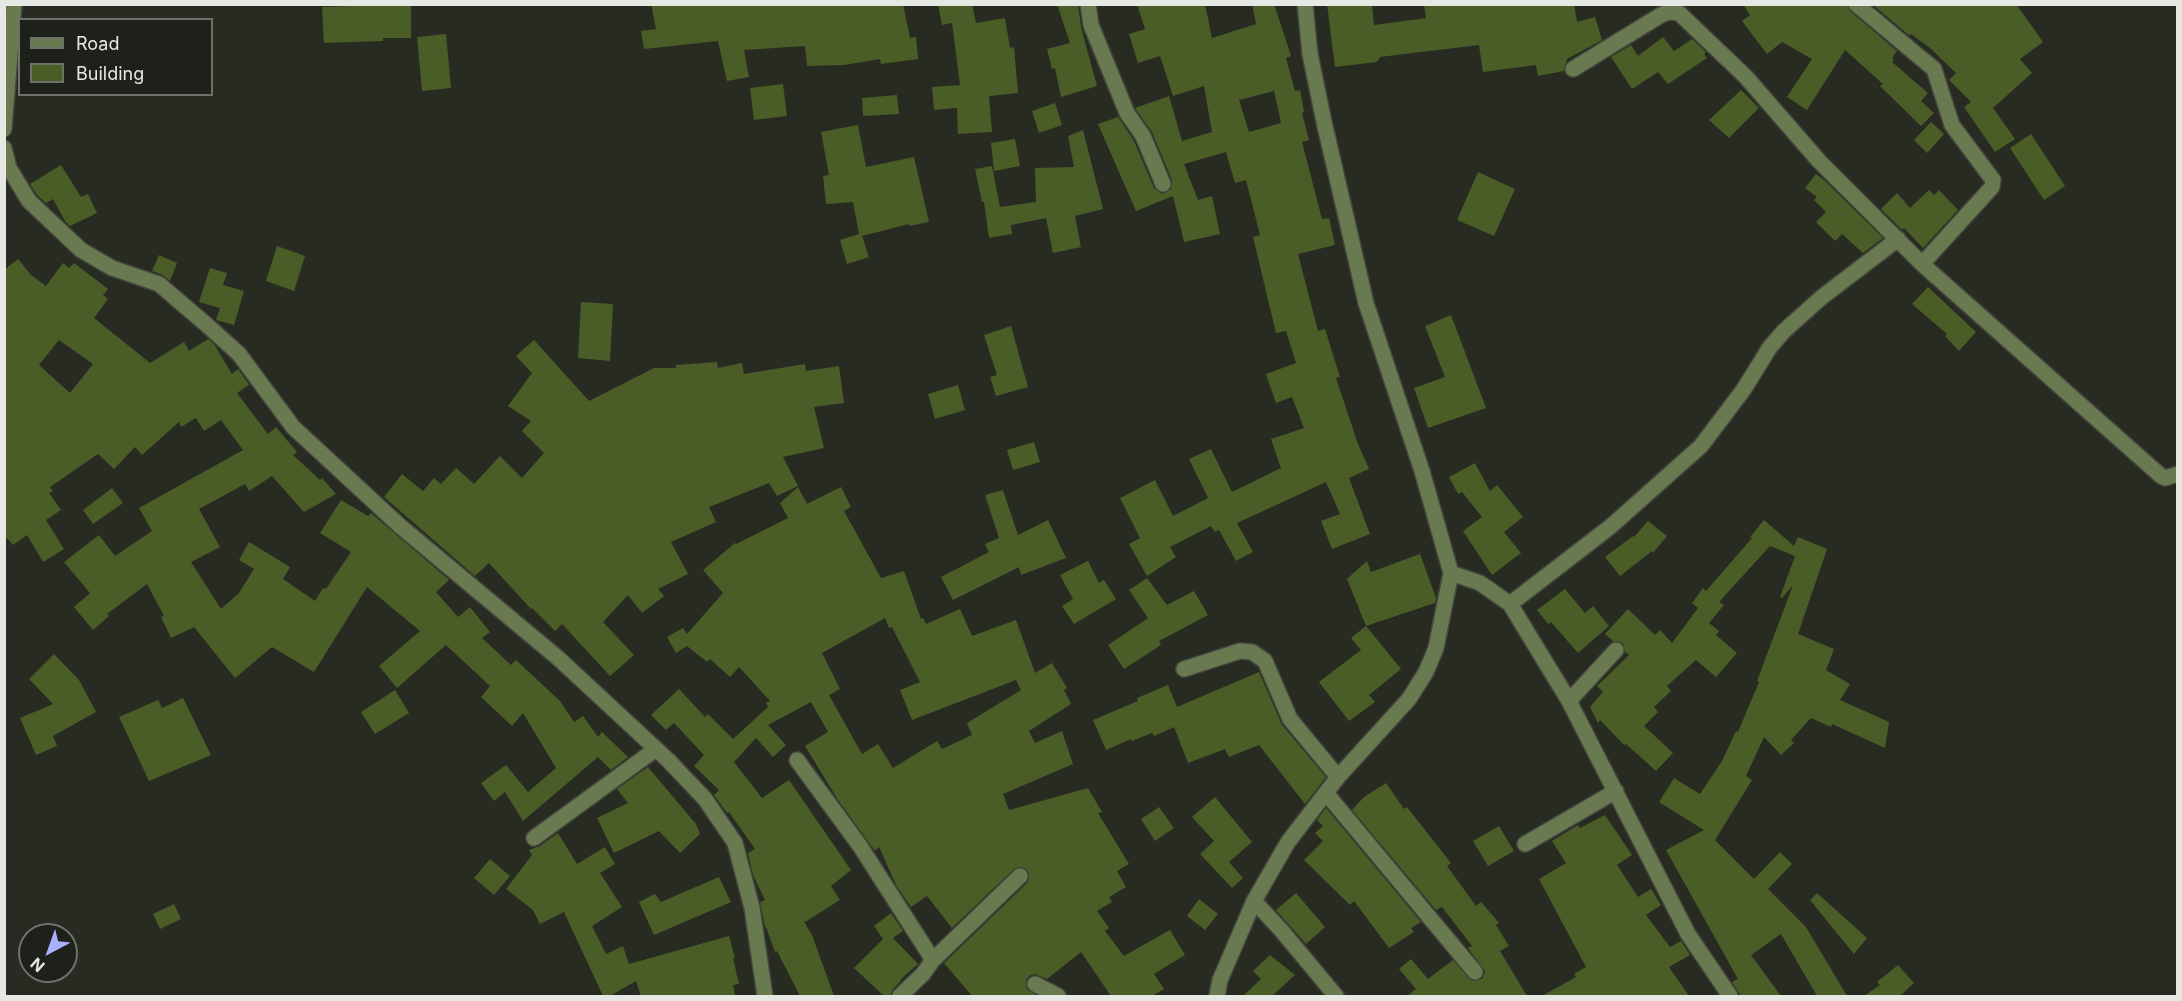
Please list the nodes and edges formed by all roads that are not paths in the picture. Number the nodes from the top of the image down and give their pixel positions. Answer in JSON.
{"nodes":[{"id":1,"x":14,"y":4,"type":"edge"},
{"id":2,"x":1088,"y":4,"type":"edge"},
{"id":3,"x":1305,"y":4,"type":"edge"},
{"id":4,"x":1856,"y":4,"type":"edge"},
{"id":5,"x":1573,"y":69,"type":"dead end"},
{"id":6,"x":4,"y":129,"type":"edge"},
{"id":7,"x":4,"y":148,"type":"edge"},
{"id":8,"x":12,"y":184,"type":"edge"},
{"id":9,"x":1162,"y":184,"type":"dead end"},
{"id":10,"x":1898,"y":238,"type":"junction"},
{"id":11,"x":1922,"y":264,"type":"junction"},
{"id":12,"x":2178,"y":474,"type":"edge"},
{"id":13,"x":1451,"y":573,"type":"junction"},
{"id":14,"x":1510,"y":604,"type":"junction"},
{"id":15,"x":1616,"y":650,"type":"dead end"},
{"id":16,"x":1184,"y":669,"type":"dead end"},
{"id":17,"x":1569,"y":701,"type":"junction"},
{"id":18,"x":656,"y":749,"type":"junction"},
{"id":19,"x":797,"y":760,"type":"dead end"},
{"id":20,"x":1338,"y":777,"type":"junction"},
{"id":21,"x":1616,"y":791,"type":"junction"},
{"id":22,"x":1326,"y":793,"type":"junction"},
{"id":23,"x":534,"y":838,"type":"dead end"},
{"id":24,"x":1525,"y":844,"type":"dead end"},
{"id":25,"x":1020,"y":876,"type":"dead end"},
{"id":26,"x":1254,"y":901,"type":"junction"},
{"id":27,"x":933,"y":960,"type":"junction"},
{"id":28,"x":1475,"y":972,"type":"dead end"},
{"id":29,"x":1035,"y":984,"type":"dead end"},
{"id":30,"x":765,"y":996,"type":"edge"},
{"id":31,"x":900,"y":996,"type":"edge"},
{"id":32,"x":1058,"y":996,"type":"edge"},
{"id":33,"x":1217,"y":996,"type":"edge"},
{"id":34,"x":1336,"y":996,"type":"edge"},
{"id":35,"x":1730,"y":996,"type":"edge"}],
"edges":[{"from":1,"to":6,"type":"street"},
{"from":2,"to":9,"type":"street"},
{"from":3,"to":13,"type":"street"},
{"from":4,"to":11,"type":"street"},
{"from":5,"to":10,"type":"street"},
{"from":7,"to":8,"type":"street"},
{"from":8,"to":18,"type":"street"},
{"from":10,"to":11,"type":"street"},
{"from":10,"to":14,"type":"street"},
{"from":11,"to":12,"type":"street"},
{"from":13,"to":14,"type":"street"},
{"from":13,"to":20,"type":"street"},
{"from":14,"to":17,"type":"street"},
{"from":15,"to":17,"type":"street"},
{"from":16,"to":20,"type":"street"},
{"from":17,"to":21,"type":"street"},
{"from":18,"to":23,"type":"street"},
{"from":18,"to":30,"type":"street"},
{"from":19,"to":27,"type":"street"},
{"from":20,"to":22,"type":"street"},
{"from":21,"to":24,"type":"street"},
{"from":21,"to":35,"type":"street"},
{"from":22,"to":26,"type":"street"},
{"from":22,"to":28,"type":"street"},
{"from":25,"to":27,"type":"street"},
{"from":26,"to":33,"type":"street"},
{"from":26,"to":34,"type":"street"},
{"from":27,"to":31,"type":"street"},
{"from":29,"to":32,"type":"street"}]}
